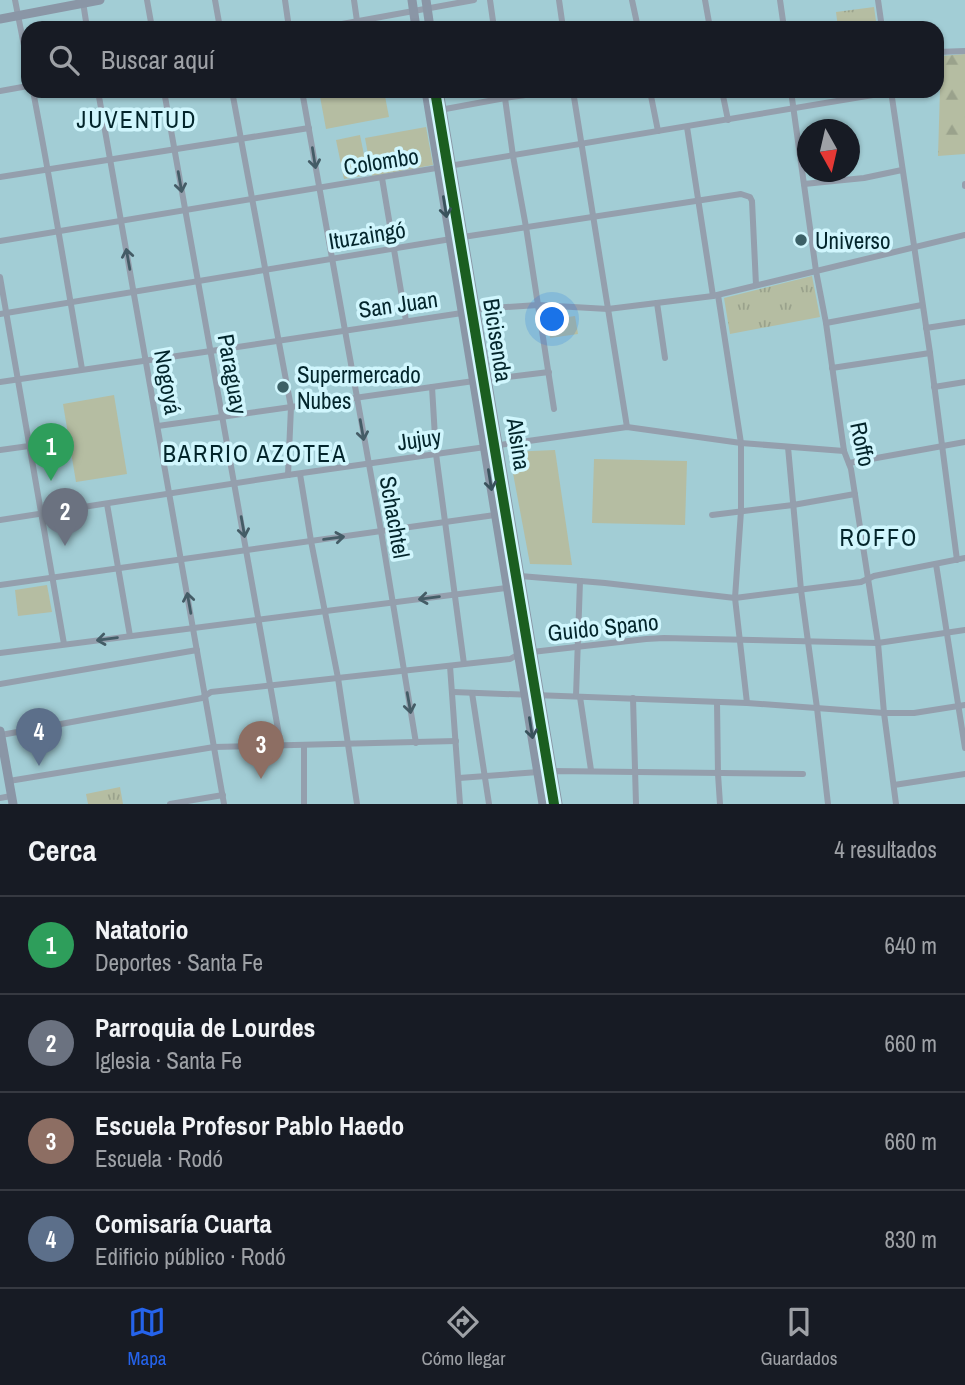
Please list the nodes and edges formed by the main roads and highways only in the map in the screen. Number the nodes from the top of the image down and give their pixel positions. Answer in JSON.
{"nodes":[{"id":1,"x":100,"y":0,"type":"edge"},
{"id":2,"x":412,"y":0,"type":"edge"},
{"id":3,"x":83,"y":2,"type":"edge"},
{"id":4,"x":0,"y":19,"type":"edge"},
{"id":5,"x":415,"y":21,"type":"edge"},
{"id":6,"x":427,"y":98,"type":"edge"},
{"id":7,"x":440,"y":98,"type":"edge"},
{"id":8,"x":0,"y":733,"type":"edge"},
{"id":9,"x":12,"y":800,"type":"edge"},
{"id":10,"x":543,"y":804,"type":"edge"},
{"id":11,"x":558,"y":804,"type":"edge"}],
"edges":[{"from":1,"to":3,"type":"main road"},
{"from":2,"to":5,"type":"main road"},
{"from":3,"to":4,"type":"main road"},
{"from":6,"to":10,"type":"main road","name":"Alsina","one_way":true},
{"from":7,"to":11,"type":"main road","name":"Alsina"},
{"from":8,"to":9,"type":"main road"}]}
